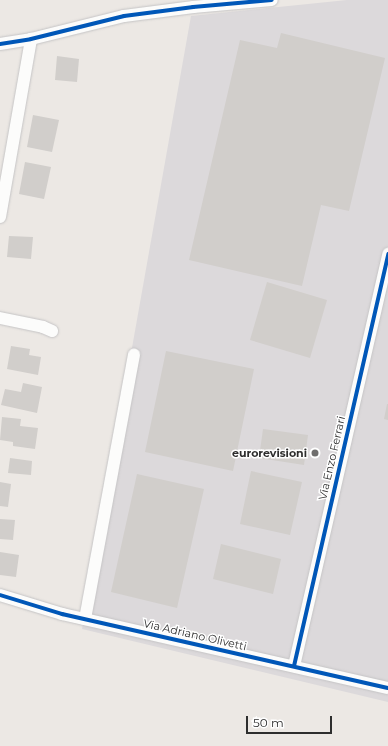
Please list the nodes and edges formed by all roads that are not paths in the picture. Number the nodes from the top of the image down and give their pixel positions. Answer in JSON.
{"nodes":[{"id":1,"x":272,"y":0,"type":"edge"},
{"id":2,"x":250,"y":1,"type":"edge"},
{"id":3,"x":31,"y":39,"type":"junction"},
{"id":4,"x":0,"y":44,"type":"edge"},
{"id":5,"x":0,"y":218,"type":"edge"},
{"id":6,"x":388,"y":254,"type":"edge"},
{"id":7,"x":0,"y":318,"type":"edge"},
{"id":8,"x":52,"y":331,"type":"dead end"},
{"id":9,"x":134,"y":355,"type":"dead end"},
{"id":10,"x":0,"y":595,"type":"edge"},
{"id":11,"x":85,"y":619,"type":"junction"},
{"id":12,"x":294,"y":666,"type":"junction"},
{"id":13,"x":388,"y":688,"type":"edge"}],
"edges":[{"from":1,"to":2,"type":"street"},
{"from":2,"to":3,"type":"street"},
{"from":3,"to":4,"type":"street"},
{"from":3,"to":5,"type":"street"},
{"from":6,"to":12,"type":"street","name":"Via Enzo Ferrari"},
{"from":7,"to":8,"type":"street"},
{"from":9,"to":11,"type":"street"},
{"from":10,"to":11,"type":"street","name":"Via Adriano Olivetti"},
{"from":11,"to":12,"type":"street","name":"Via Adriano Olivetti"},
{"from":12,"to":13,"type":"street","name":"Via Adriano Olivetti"}]}
